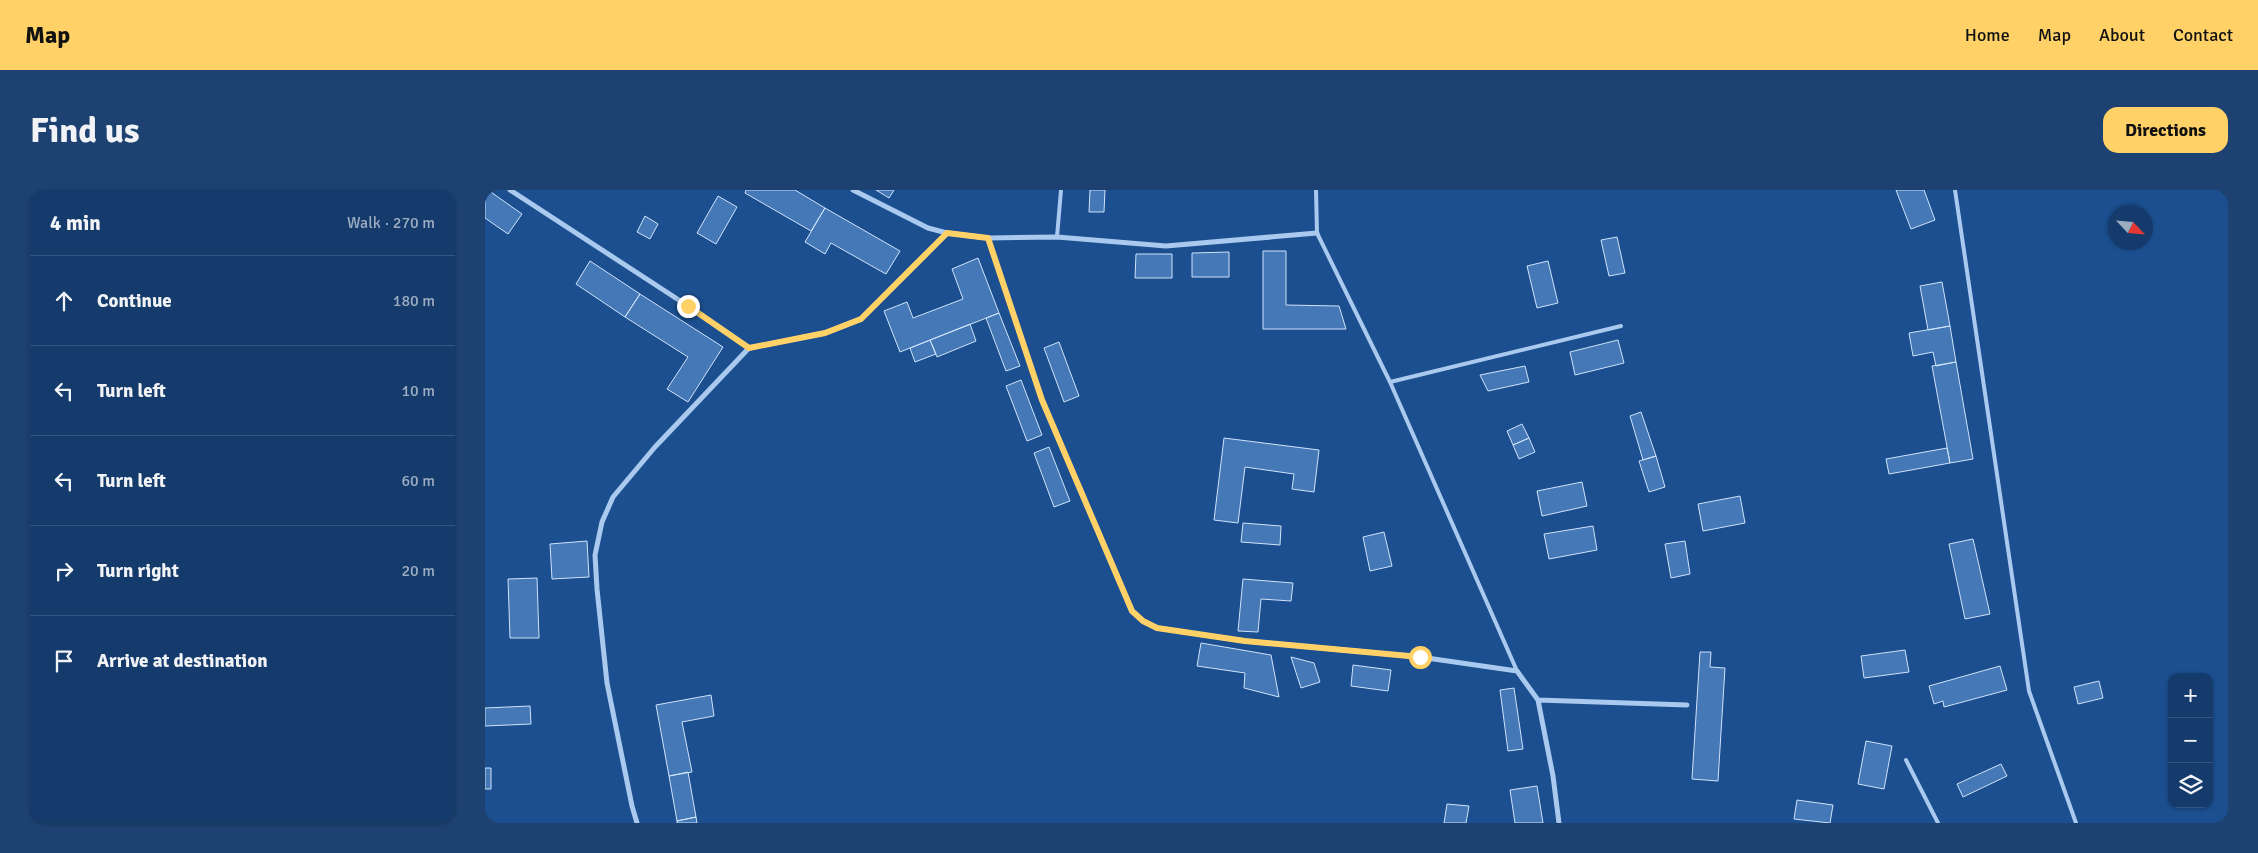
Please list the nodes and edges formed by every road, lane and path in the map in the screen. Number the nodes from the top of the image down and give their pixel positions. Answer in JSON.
{"nodes":[{"id":1,"x":510,"y":190,"type":"edge"},
{"id":2,"x":853,"y":190,"type":"edge"},
{"id":3,"x":1061,"y":190,"type":"edge"},
{"id":4,"x":1315,"y":190,"type":"edge"},
{"id":5,"x":1955,"y":190,"type":"edge"},
{"id":6,"x":947,"y":233,"type":"junction"},
{"id":7,"x":1317,"y":233,"type":"junction"},
{"id":8,"x":1057,"y":237,"type":"junction"},
{"id":9,"x":988,"y":238,"type":"junction"},
{"id":10,"x":1621,"y":326,"type":"dead end"},
{"id":11,"x":749,"y":348,"type":"junction"},
{"id":12,"x":1390,"y":382,"type":"junction"},
{"id":13,"x":1517,"y":671,"type":"junction"},
{"id":14,"x":1538,"y":700,"type":"junction"},
{"id":15,"x":1687,"y":705,"type":"dead end"},
{"id":16,"x":1905,"y":760,"type":"dead end"},
{"id":17,"x":637,"y":823,"type":"edge"},
{"id":18,"x":1559,"y":823,"type":"edge"},
{"id":19,"x":1938,"y":823,"type":"edge"},
{"id":20,"x":2076,"y":823,"type":"edge"}],
"edges":[{"from":1,"to":11,"type":"street"},
{"from":2,"to":6,"type":"street"},
{"from":3,"to":8,"type":"lane"},
{"from":4,"to":7,"type":"lane"},
{"from":5,"to":20,"type":"lane"},
{"from":6,"to":9,"type":"street"},
{"from":6,"to":11,"type":"street"},
{"from":7,"to":8,"type":"street"},
{"from":7,"to":12,"type":"lane"},
{"from":8,"to":9,"type":"street"},
{"from":9,"to":13,"type":"street"},
{"from":10,"to":12,"type":"lane"},
{"from":11,"to":17,"type":"street"},
{"from":12,"to":13,"type":"lane"},
{"from":13,"to":14,"type":"street"},
{"from":14,"to":15,"type":"street"},
{"from":14,"to":18,"type":"street"},
{"from":16,"to":19,"type":"lane"}]}
